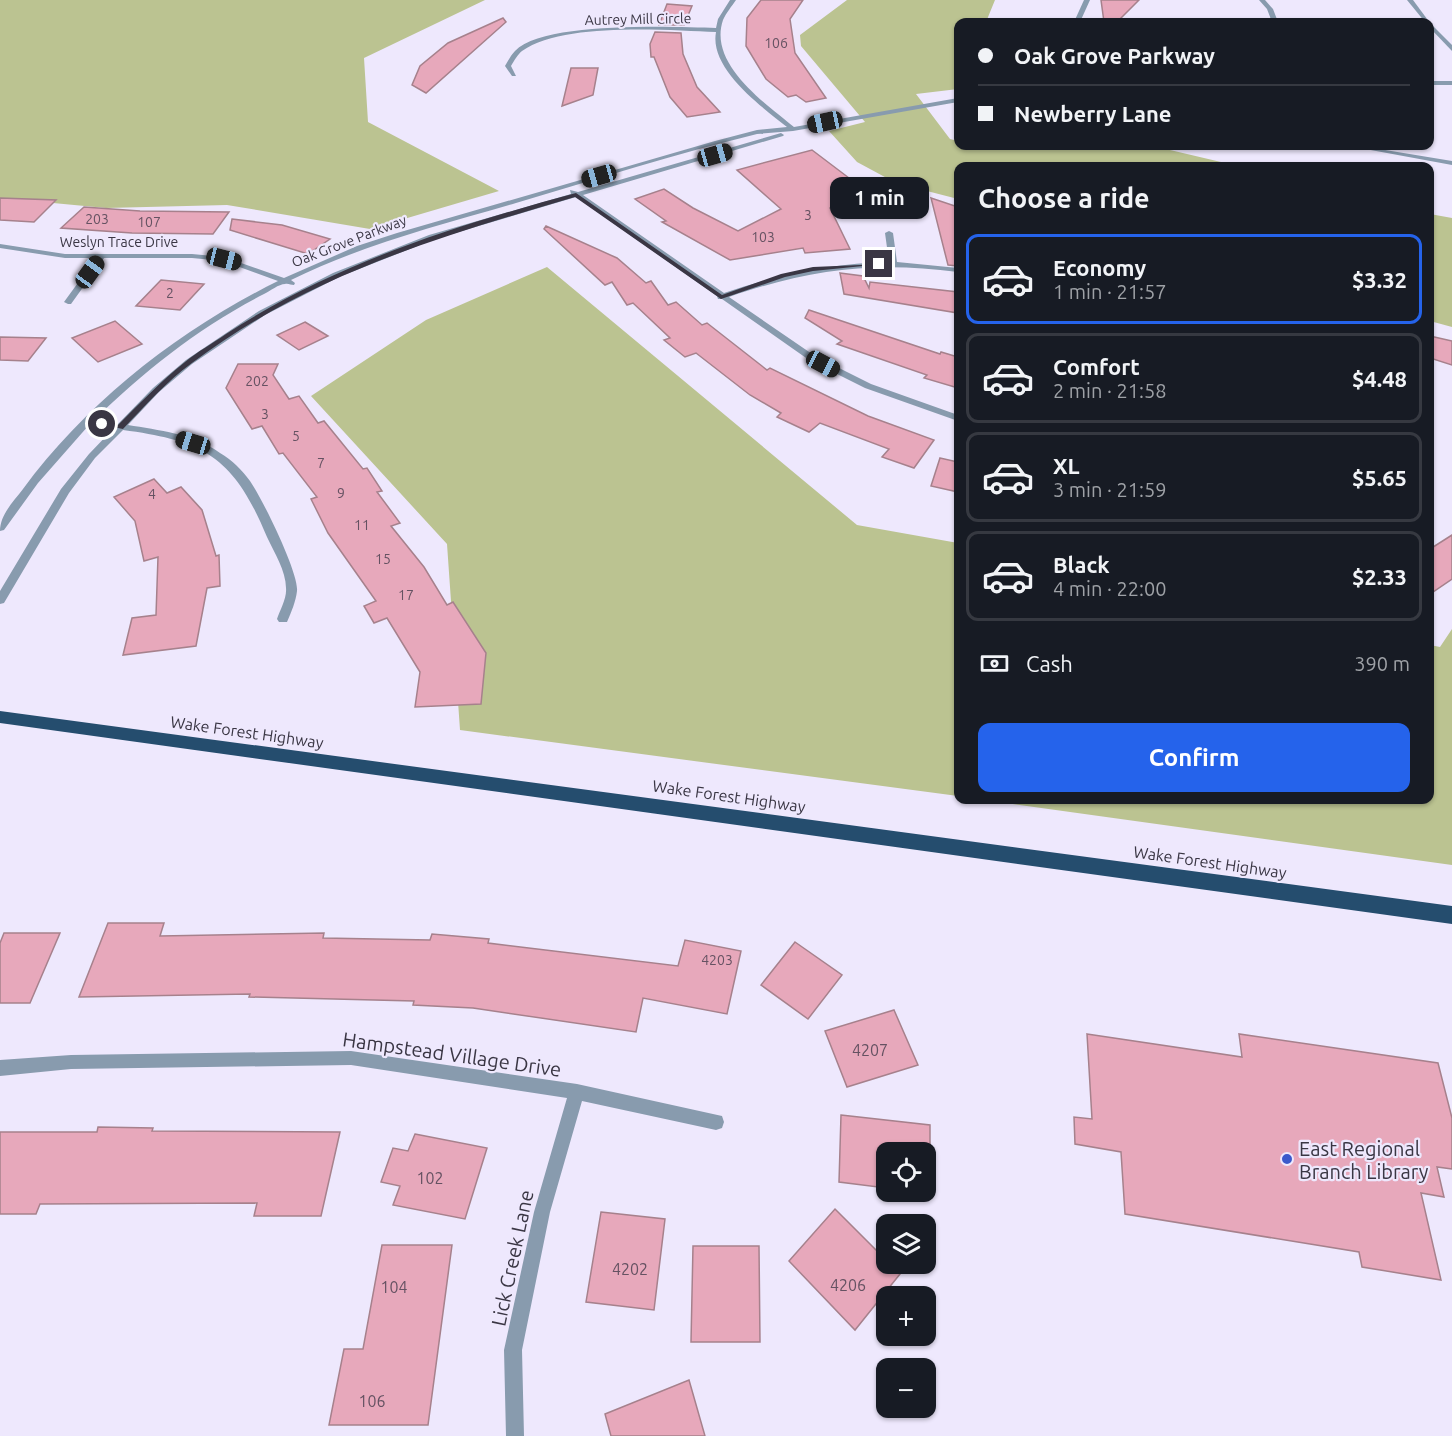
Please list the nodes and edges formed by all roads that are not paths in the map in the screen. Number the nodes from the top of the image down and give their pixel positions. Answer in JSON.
{"nodes":[{"id":1,"x":733,"y":0,"type":"edge"},
{"id":2,"x":1087,"y":0,"type":"edge"},
{"id":3,"x":1262,"y":0,"type":"edge"},
{"id":4,"x":1410,"y":0,"type":"edge"},
{"id":5,"x":1079,"y":18,"type":"edge"},
{"id":6,"x":1273,"y":18,"type":"edge"},
{"id":7,"x":1425,"y":18,"type":"edge"},
{"id":8,"x":1434,"y":29,"type":"edge"},
{"id":9,"x":719,"y":30,"type":"junction"},
{"id":10,"x":1452,"y":50,"type":"edge"},
{"id":11,"x":514,"y":75,"type":"dead end"},
{"id":12,"x":1434,"y":83,"type":"edge"},
{"id":13,"x":1452,"y":83,"type":"edge"},
{"id":14,"x":954,"y":101,"type":"edge"},
{"id":15,"x":792,"y":129,"type":"junction"},
{"id":16,"x":1376,"y":150,"type":"edge"},
{"id":17,"x":1452,"y":152,"type":"edge"},
{"id":18,"x":1449,"y":162,"type":"edge"},
{"id":19,"x":565,"y":186,"type":"junction"},
{"id":20,"x":576,"y":195,"type":"junction"},
{"id":21,"x":889,"y":233,"type":"dead end"},
{"id":22,"x":0,"y":246,"type":"edge"},
{"id":23,"x":101,"y":257,"type":"junction"},
{"id":24,"x":893,"y":264,"type":"junction"},
{"id":25,"x":954,"y":270,"type":"edge"},
{"id":26,"x":285,"y":280,"type":"junction"},
{"id":27,"x":305,"y":290,"type":"junction"},
{"id":28,"x":721,"y":297,"type":"junction"},
{"id":29,"x":69,"y":302,"type":"dead end"},
{"id":30,"x":954,"y":417,"type":"edge"},
{"id":31,"x":85,"y":422,"type":"junction"},
{"id":32,"x":120,"y":427,"type":"junction"},
{"id":33,"x":0,"y":528,"type":"edge"},
{"id":34,"x":0,"y":600,"type":"edge"},
{"id":35,"x":283,"y":619,"type":"dead end"},
{"id":36,"x":0,"y":717,"type":"edge"},
{"id":37,"x":1452,"y":915,"type":"edge"},
{"id":38,"x":0,"y":1068,"type":"edge"},
{"id":39,"x":577,"y":1092,"type":"junction"},
{"id":40,"x":716,"y":1122,"type":"dead end"},
{"id":41,"x":515,"y":1436,"type":"edge"}],
"edges":[{"from":1,"to":9,"type":"street"},
{"from":2,"to":5,"type":"street"},
{"from":3,"to":6,"type":"street"},
{"from":4,"to":7,"type":"street"},
{"from":8,"to":10,"type":"street"},
{"from":9,"to":11,"type":"street","name":"Autrey Mill Circle"},
{"from":9,"to":15,"type":"street"},
{"from":12,"to":13,"type":"street"},
{"from":14,"to":15,"type":"street","name":"Oak Grove Parkway"},
{"from":15,"to":19,"type":"street","name":"Oak Grove Parkway"},
{"from":15,"to":20,"type":"street","name":"Oak Grove Parkway"},
{"from":16,"to":18,"type":"street"},
{"from":17,"to":18,"type":"street"},
{"from":19,"to":20,"type":"street"},
{"from":19,"to":26,"type":"street","name":"Oak Grove Parkway"},
{"from":20,"to":27,"type":"street","name":"Oak Grove Parkway"},
{"from":20,"to":28,"type":"street"},
{"from":21,"to":24,"type":"street"},
{"from":22,"to":23,"type":"street","name":"Weslyn Trace Drive"},
{"from":23,"to":26,"type":"street","name":"Weslyn Trace Drive"},
{"from":23,"to":29,"type":"street"},
{"from":24,"to":25,"type":"street"},
{"from":24,"to":28,"type":"street"},
{"from":26,"to":27,"type":"street","name":"Weslyn Trace Drive"},
{"from":26,"to":31,"type":"street","name":"Oak Grove Parkway"},
{"from":27,"to":32,"type":"street","name":"Oak Grove Parkway"},
{"from":28,"to":30,"type":"street"},
{"from":31,"to":32,"type":"street"},
{"from":31,"to":33,"type":"street","name":"Oak Grove Parkway"},
{"from":32,"to":34,"type":"street","name":"Oak Grove Parkway"},
{"from":32,"to":35,"type":"street"},
{"from":36,"to":37,"type":"highway","name":"Wake Forest Highway"},
{"from":38,"to":39,"type":"street","name":"Hampstead Village Drive"},
{"from":39,"to":40,"type":"street","name":"Hampstead Village Drive"},
{"from":39,"to":41,"type":"street","name":"Lick Creek Lane"}]}
